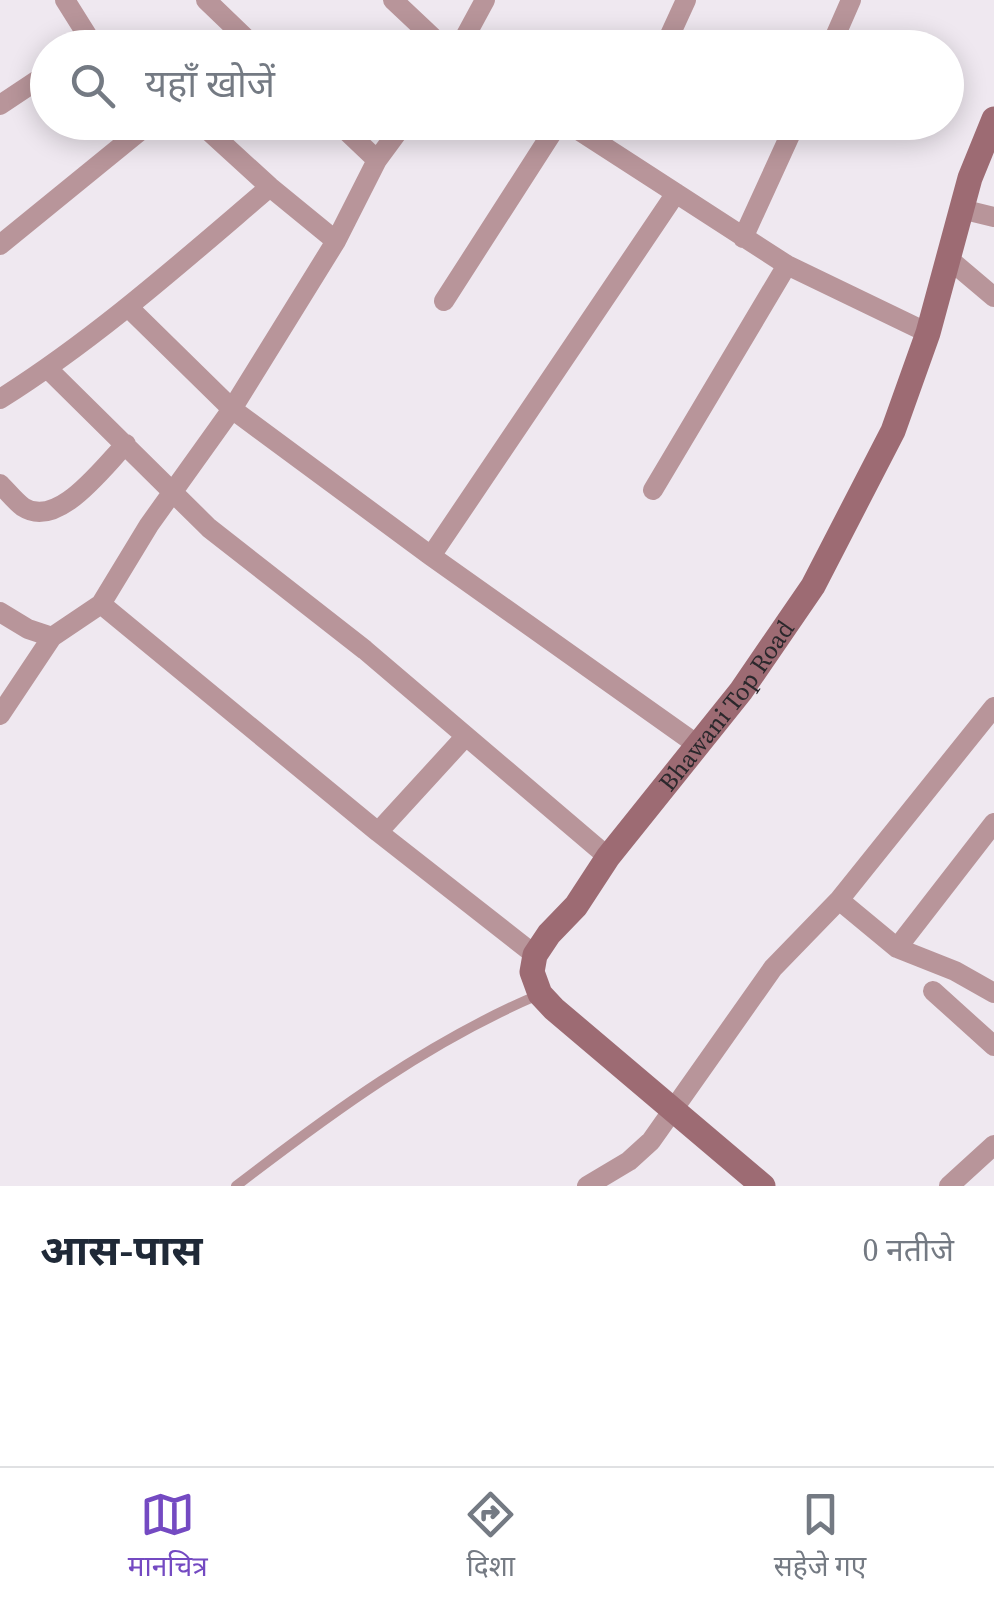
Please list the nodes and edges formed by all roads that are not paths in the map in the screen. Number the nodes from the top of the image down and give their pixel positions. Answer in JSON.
{"nodes":[{"id":1,"x":65,"y":0,"type":"edge"},
{"id":2,"x":392,"y":0,"type":"edge"},
{"id":3,"x":485,"y":0,"type":"edge"},
{"id":4,"x":686,"y":0,"type":"edge"},
{"id":5,"x":851,"y":0,"type":"edge"},
{"id":6,"x":219,"y":4,"type":"edge"},
{"id":7,"x":83,"y":30,"type":"edge"},
{"id":8,"x":241,"y":30,"type":"edge"},
{"id":9,"x":424,"y":30,"type":"edge"},
{"id":10,"x":469,"y":30,"type":"edge"},
{"id":11,"x":672,"y":30,"type":"edge"},
{"id":12,"x":838,"y":30,"type":"edge"},
{"id":13,"x":30,"y":85,"type":"edge"},
{"id":14,"x":0,"y":105,"type":"edge"},
{"id":15,"x":994,"y":119,"type":"edge"},
{"id":16,"x":129,"y":140,"type":"edge"},
{"id":17,"x":219,"y":140,"type":"edge"},
{"id":18,"x":356,"y":140,"type":"edge"},
{"id":19,"x":392,"y":140,"type":"edge"},
{"id":20,"x":550,"y":140,"type":"edge"},
{"id":21,"x":591,"y":140,"type":"edge"},
{"id":22,"x":788,"y":140,"type":"edge"},
{"id":23,"x":378,"y":160,"type":"junction"},
{"id":24,"x":270,"y":187,"type":"junction"},
{"id":25,"x":676,"y":193,"type":"junction"},
{"id":26,"x":961,"y":209,"type":"junction"},
{"id":27,"x":994,"y":218,"type":"edge"},
{"id":28,"x":743,"y":238,"type":"junction"},
{"id":29,"x":336,"y":240,"type":"junction"},
{"id":30,"x":0,"y":245,"type":"edge"},
{"id":31,"x":949,"y":259,"type":"junction"},
{"id":32,"x":787,"y":265,"type":"junction"},
{"id":33,"x":994,"y":297,"type":"edge"},
{"id":34,"x":444,"y":300,"type":"dead end"},
{"id":35,"x":128,"y":307,"type":"junction"},
{"id":36,"x":928,"y":333,"type":"junction"},
{"id":37,"x":48,"y":369,"type":"junction"},
{"id":38,"x":0,"y":398,"type":"edge"},
{"id":39,"x":232,"y":408,"type":"junction"},
{"id":40,"x":126,"y":444,"type":"junction"},
{"id":41,"x":0,"y":484,"type":"edge"},
{"id":42,"x":173,"y":490,"type":"junction"},
{"id":43,"x":652,"y":490,"type":"dead end"},
{"id":44,"x":431,"y":556,"type":"junction"},
{"id":45,"x":101,"y":604,"type":"junction"},
{"id":46,"x":0,"y":612,"type":"edge"},
{"id":47,"x":52,"y":637,"type":"junction"},
{"id":48,"x":994,"y":706,"type":"edge"},
{"id":49,"x":0,"y":716,"type":"edge"},
{"id":50,"x":465,"y":738,"type":"junction"},
{"id":51,"x":699,"y":746,"type":"junction"},
{"id":52,"x":994,"y":823,"type":"edge"},
{"id":53,"x":378,"y":832,"type":"junction"},
{"id":54,"x":608,"y":857,"type":"junction"},
{"id":55,"x":839,"y":900,"type":"junction"},
{"id":56,"x":897,"y":948,"type":"junction"},
{"id":57,"x":535,"y":955,"type":"junction"},
{"id":58,"x":933,"y":991,"type":"dead end"},
{"id":59,"x":994,"y":993,"type":"edge"},
{"id":60,"x":540,"y":994,"type":"junction"},
{"id":61,"x":994,"y":1046,"type":"edge"},
{"id":62,"x":672,"y":1112,"type":"junction"},
{"id":63,"x":994,"y":1146,"type":"edge"},
{"id":64,"x":236,"y":1186,"type":"edge"},
{"id":65,"x":588,"y":1186,"type":"edge"},
{"id":66,"x":763,"y":1186,"type":"edge"},
{"id":67,"x":949,"y":1186,"type":"edge"}],
"edges":[{"from":1,"to":7,"type":"street"},
{"from":2,"to":9,"type":"street"},
{"from":3,"to":10,"type":"street"},
{"from":4,"to":11,"type":"street"},
{"from":5,"to":12,"type":"street"},
{"from":6,"to":8,"type":"street"},
{"from":13,"to":14,"type":"street"},
{"from":15,"to":26,"type":"street","name":"Bhawani Top Road"},
{"from":16,"to":30,"type":"street"},
{"from":17,"to":24,"type":"street"},
{"from":18,"to":23,"type":"street"},
{"from":19,"to":23,"type":"street"},
{"from":20,"to":34,"type":"street"},
{"from":21,"to":25,"type":"street"},
{"from":22,"to":28,"type":"street"},
{"from":23,"to":29,"type":"street"},
{"from":24,"to":29,"type":"street"},
{"from":24,"to":35,"type":"street"},
{"from":25,"to":28,"type":"street"},
{"from":25,"to":44,"type":"street"},
{"from":26,"to":27,"type":"street"},
{"from":26,"to":31,"type":"street","name":"Bhawani Top Road"},
{"from":28,"to":32,"type":"street"},
{"from":29,"to":39,"type":"street"},
{"from":31,"to":33,"type":"street"},
{"from":31,"to":36,"type":"street","name":"Bhawani Top Road"},
{"from":32,"to":36,"type":"street"},
{"from":32,"to":43,"type":"street"},
{"from":35,"to":37,"type":"street"},
{"from":35,"to":39,"type":"street"},
{"from":36,"to":51,"type":"street","name":"Bhawani Top Road"},
{"from":37,"to":38,"type":"street"},
{"from":37,"to":40,"type":"street"},
{"from":39,"to":42,"type":"street"},
{"from":39,"to":44,"type":"street"},
{"from":40,"to":41,"type":"street"},
{"from":40,"to":42,"type":"street"},
{"from":42,"to":45,"type":"street"},
{"from":42,"to":50,"type":"street"},
{"from":44,"to":51,"type":"street"},
{"from":45,"to":47,"type":"street"},
{"from":45,"to":53,"type":"street"},
{"from":46,"to":47,"type":"street"},
{"from":47,"to":49,"type":"street"},
{"from":48,"to":55,"type":"street"},
{"from":50,"to":53,"type":"street"},
{"from":50,"to":54,"type":"street"},
{"from":51,"to":54,"type":"street","name":"Bhawani Top Road"},
{"from":52,"to":56,"type":"street"},
{"from":53,"to":57,"type":"street"},
{"from":54,"to":57,"type":"street","name":"Bhawani Top Road"},
{"from":55,"to":56,"type":"street"},
{"from":55,"to":62,"type":"street"},
{"from":56,"to":59,"type":"street"},
{"from":57,"to":60,"type":"street"},
{"from":58,"to":61,"type":"street"},
{"from":60,"to":62,"type":"street"},
{"from":60,"to":64,"type":"lane"},
{"from":62,"to":65,"type":"street"},
{"from":62,"to":66,"type":"street"},
{"from":63,"to":67,"type":"street"}]}
